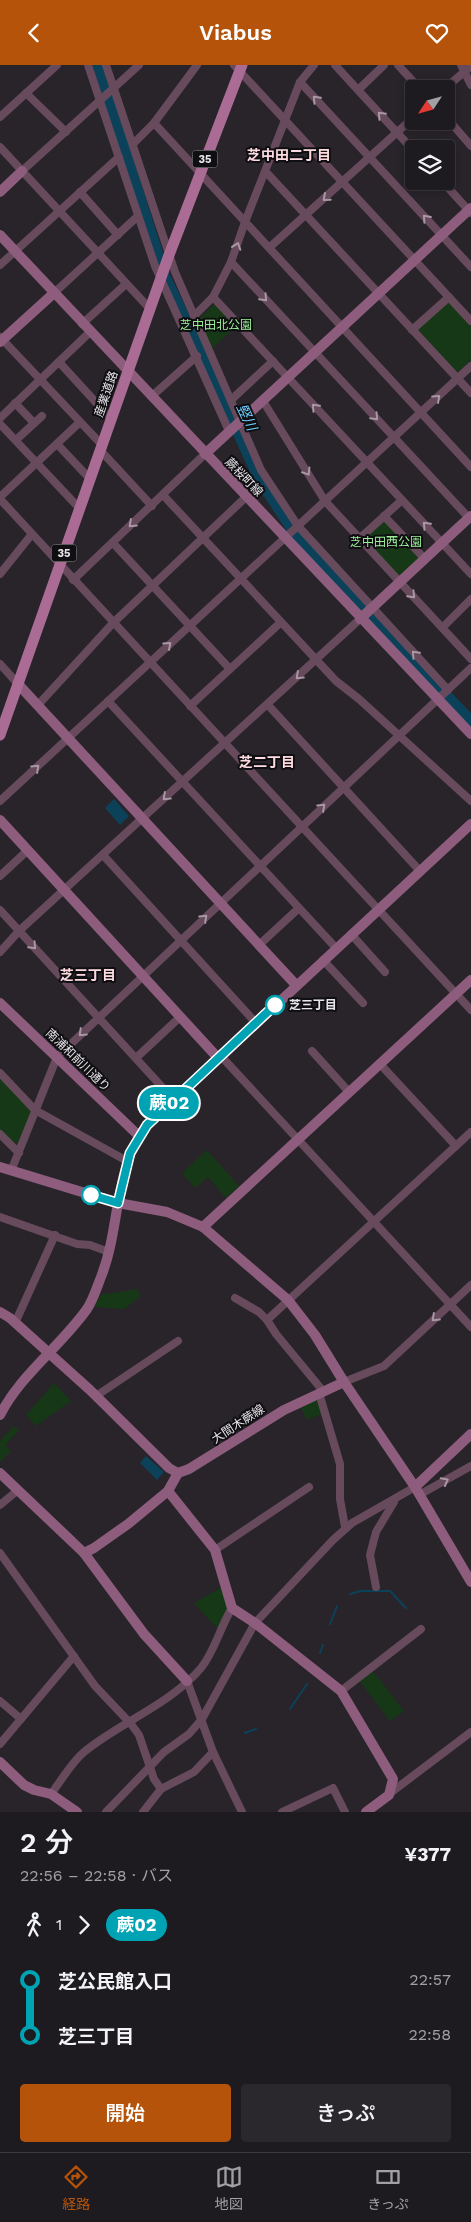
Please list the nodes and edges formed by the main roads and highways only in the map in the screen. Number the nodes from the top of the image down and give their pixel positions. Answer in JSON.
{"nodes":[{"id":1,"x":238,"y":67,"type":"edge"},
{"id":2,"x":0,"y":735,"type":"edge"}],
"edges":[{"from":1,"to":2,"type":"main road","name":"産業道路","number":"35"}]}
